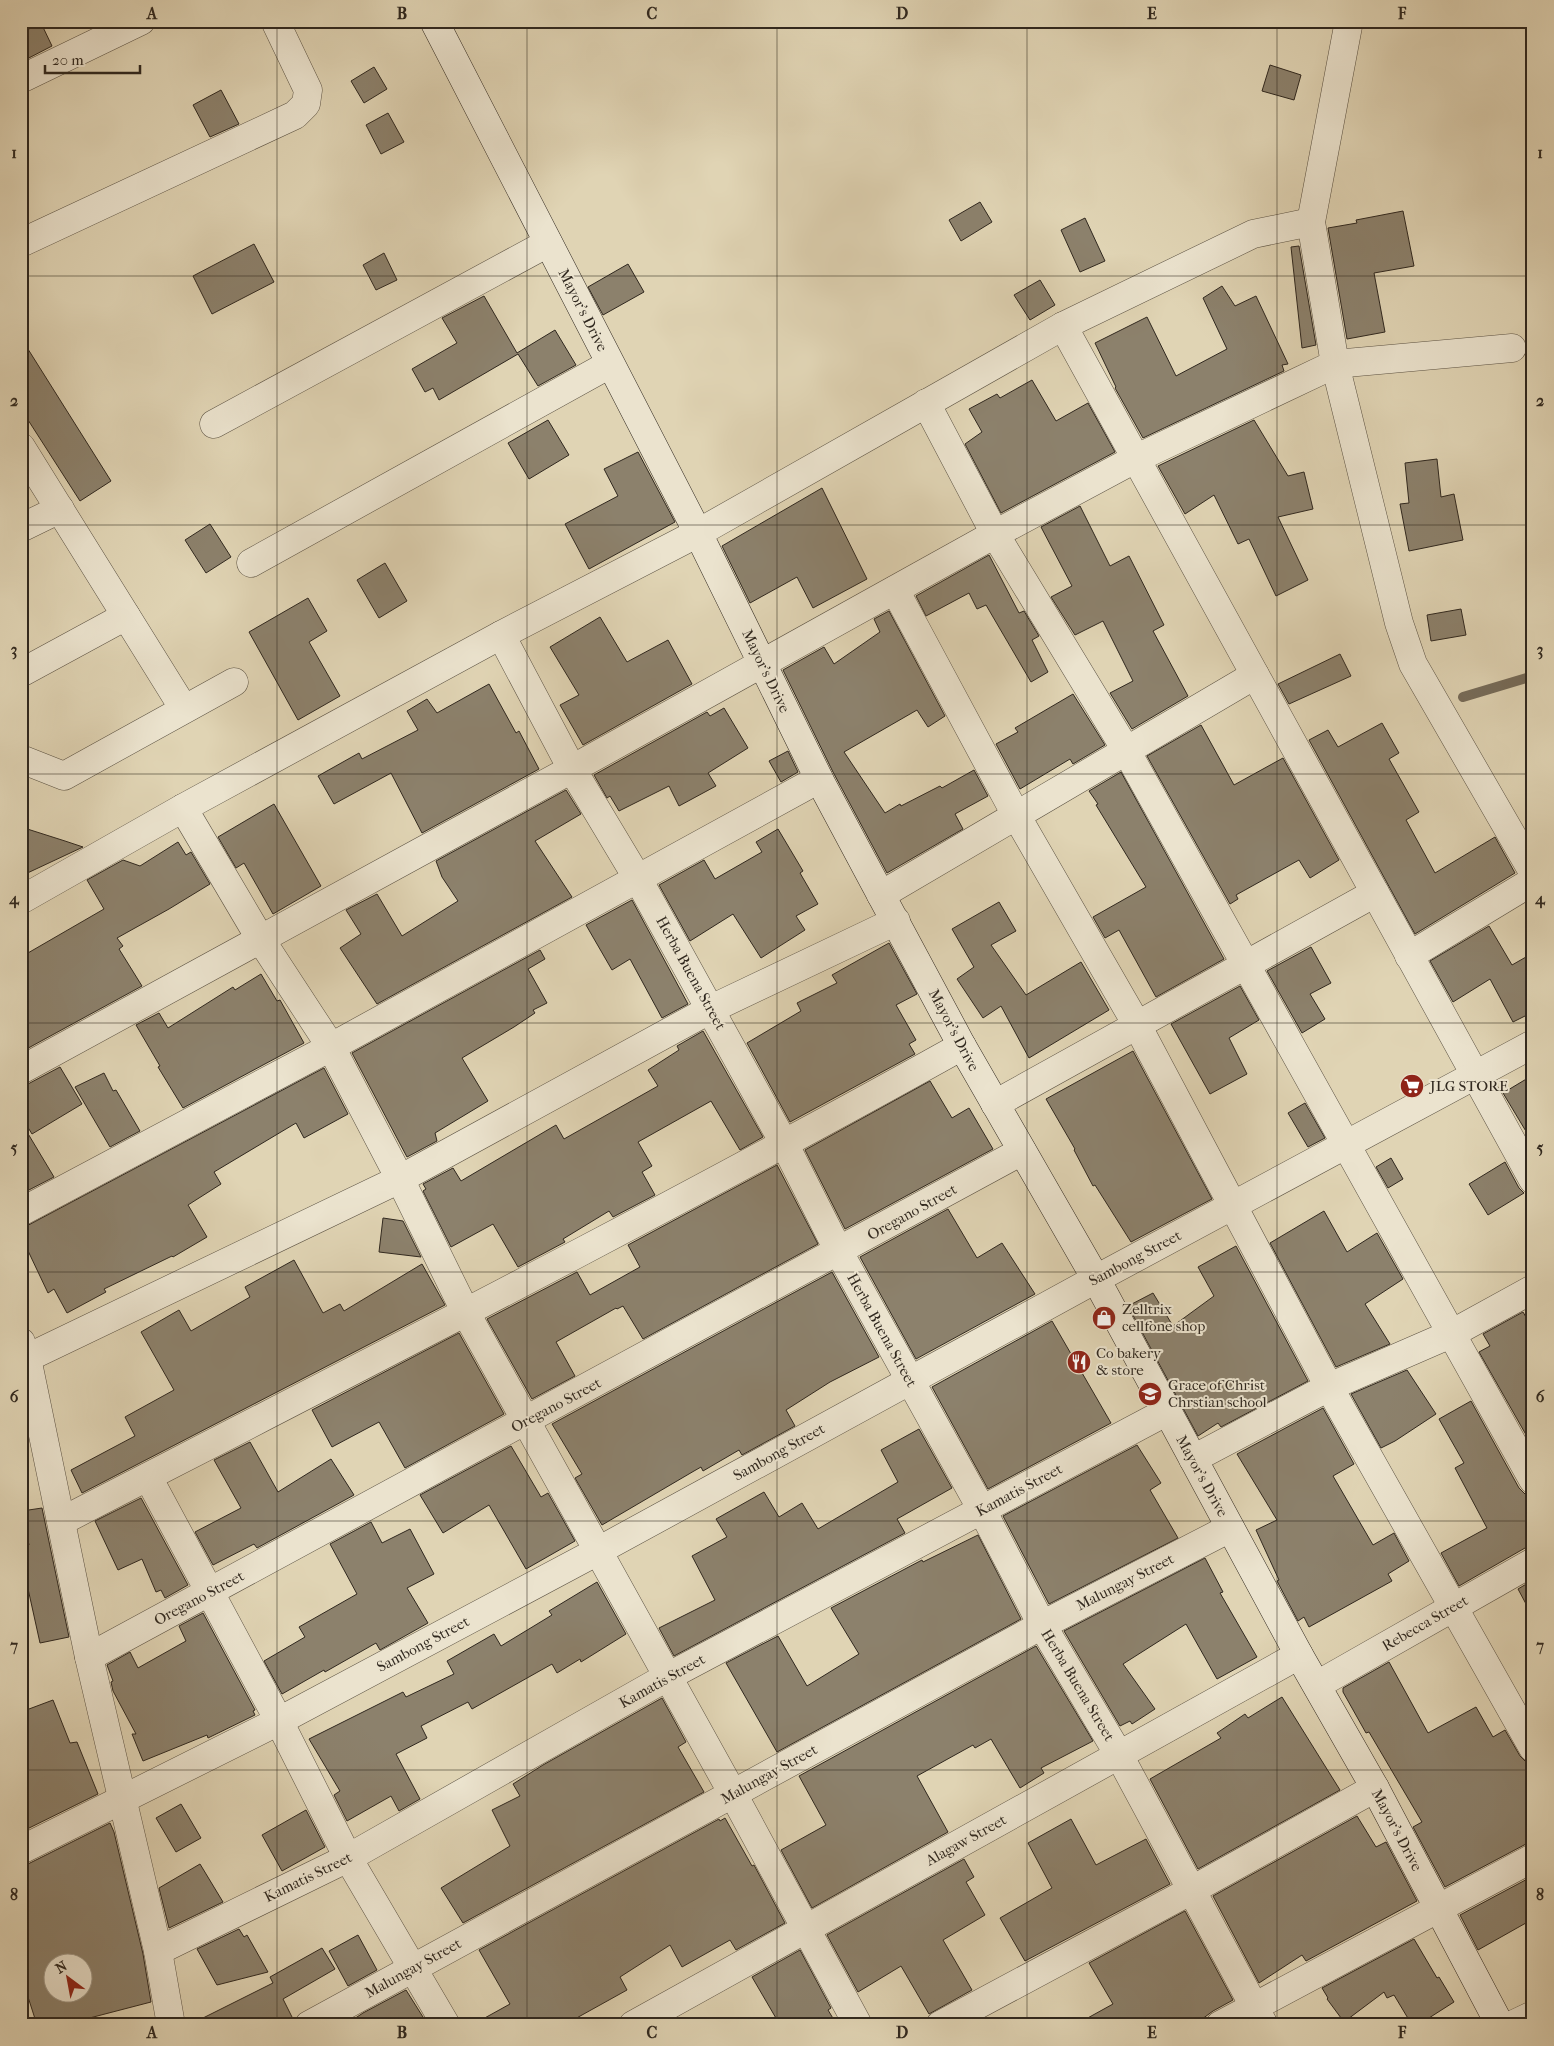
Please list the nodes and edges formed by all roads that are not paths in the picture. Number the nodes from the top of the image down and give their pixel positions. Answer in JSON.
{"nodes":[{"id":1,"x":275,"y":21,"type":"edge"},
{"id":2,"x":434,"y":21,"type":"edge"},
{"id":3,"x":1349,"y":21,"type":"edge"},
{"id":4,"x":135,"y":23,"type":"edge"},
{"id":5,"x":21,"y":79,"type":"edge"},
{"id":6,"x":1311,"y":222,"type":"junction"},
{"id":7,"x":21,"y":243,"type":"edge"},
{"id":8,"x":548,"y":243,"type":"junction"},
{"id":9,"x":1063,"y":326,"type":"junction"},
{"id":10,"x":1512,"y":348,"type":"dead end"},
{"id":11,"x":610,"y":364,"type":"junction"},
{"id":12,"x":1335,"y":364,"type":"junction"},
{"id":13,"x":926,"y":403,"type":"junction"},
{"id":14,"x":214,"y":424,"type":"dead end"},
{"id":15,"x":21,"y":447,"type":"edge"},
{"id":16,"x":1134,"y":459,"type":"junction"},
{"id":17,"x":60,"y":508,"type":"junction"},
{"id":18,"x":21,"y":528,"type":"edge"},
{"id":19,"x":698,"y":534,"type":"junction"},
{"id":20,"x":995,"y":534,"type":"junction"},
{"id":21,"x":251,"y":563,"type":"dead end"},
{"id":22,"x":895,"y":590,"type":"junction"},
{"id":23,"x":126,"y":616,"type":"junction"},
{"id":24,"x":501,"y":635,"type":"junction"},
{"id":25,"x":761,"y":663,"type":"junction"},
{"id":26,"x":21,"y":673,"type":"edge"},
{"id":27,"x":1255,"y":675,"type":"junction"},
{"id":28,"x":234,"y":682,"type":"dead end"},
{"id":29,"x":184,"y":708,"type":"junction"},
{"id":30,"x":1126,"y":750,"type":"junction"},
{"id":31,"x":21,"y":759,"type":"edge"},
{"id":32,"x":572,"y":769,"type":"junction"},
{"id":33,"x":819,"y":779,"type":"junction"},
{"id":34,"x":183,"y":808,"type":"junction"},
{"id":35,"x":1016,"y":815,"type":"junction"},
{"id":36,"x":1533,"y":872,"type":"edge"},
{"id":37,"x":638,"y":879,"type":"junction"},
{"id":38,"x":1533,"y":882,"type":"edge"},
{"id":39,"x":1375,"y":892,"type":"junction"},
{"id":40,"x":881,"y":895,"type":"junction"},
{"id":41,"x":21,"y":900,"type":"edge"},
{"id":42,"x":896,"y":920,"type":"junction"},
{"id":43,"x":261,"y":940,"type":"junction"},
{"id":44,"x":1409,"y":956,"type":"junction"},
{"id":45,"x":1246,"y":965,"type":"junction"},
{"id":46,"x":710,"y":1009,"type":"junction"},
{"id":47,"x":1136,"y":1025,"type":"junction"},
{"id":48,"x":1533,"y":1044,"type":"edge"},
{"id":49,"x":962,"y":1046,"type":"junction"},
{"id":50,"x":331,"y":1047,"type":"junction"},
{"id":51,"x":21,"y":1070,"type":"edge"},
{"id":52,"x":1474,"y":1074,"type":"junction"},
{"id":53,"x":995,"y":1104,"type":"junction"},
{"id":54,"x":785,"y":1145,"type":"junction"},
{"id":55,"x":1345,"y":1145,"type":"junction"},
{"id":56,"x":1022,"y":1151,"type":"junction"},
{"id":57,"x":400,"y":1179,"type":"junction"},
{"id":58,"x":1533,"y":1180,"type":"edge"},
{"id":59,"x":1233,"y":1206,"type":"junction"},
{"id":60,"x":21,"y":1212,"type":"edge"},
{"id":61,"x":840,"y":1252,"type":"junction"},
{"id":62,"x":1096,"y":1279,"type":"junction"},
{"id":63,"x":1533,"y":1289,"type":"edge"},
{"id":64,"x":466,"y":1313,"type":"junction"},
{"id":65,"x":1451,"y":1334,"type":"junction"},
{"id":66,"x":24,"y":1350,"type":"edge"},
{"id":67,"x":910,"y":1381,"type":"junction"},
{"id":68,"x":1329,"y":1387,"type":"junction"},
{"id":69,"x":1166,"y":1412,"type":"junction"},
{"id":70,"x":527,"y":1420,"type":"junction"},
{"id":71,"x":1193,"y":1459,"type":"junction"},
{"id":72,"x":148,"y":1477,"type":"junction"},
{"id":73,"x":1533,"y":1480,"type":"edge"},
{"id":74,"x":982,"y":1510,"type":"junction"},
{"id":75,"x":62,"y":1521,"type":"junction"},
{"id":76,"x":1230,"y":1528,"type":"junction"},
{"id":77,"x":598,"y":1550,"type":"junction"},
{"id":78,"x":1533,"y":1562,"type":"edge"},
{"id":79,"x":209,"y":1592,"type":"junction"},
{"id":80,"x":1454,"y":1606,"type":"junction"},
{"id":81,"x":1042,"y":1625,"type":"junction"},
{"id":82,"x":1300,"y":1655,"type":"junction"},
{"id":83,"x":89,"y":1658,"type":"junction"},
{"id":84,"x":667,"y":1677,"type":"junction"},
{"id":85,"x":1317,"y":1685,"type":"junction"},
{"id":86,"x":279,"y":1721,"type":"junction"},
{"id":87,"x":1533,"y":1748,"type":"edge"},
{"id":88,"x":1120,"y":1755,"type":"junction"},
{"id":89,"x":1375,"y":1788,"type":"junction"},
{"id":90,"x":733,"y":1794,"type":"junction"},
{"id":91,"x":122,"y":1800,"type":"junction"},
{"id":92,"x":21,"y":1850,"type":"edge"},
{"id":93,"x":348,"y":1858,"type":"junction"},
{"id":94,"x":1533,"y":1858,"type":"edge"},
{"id":95,"x":1192,"y":1890,"type":"junction"},
{"id":96,"x":1439,"y":1909,"type":"junction"},
{"id":97,"x":806,"y":1929,"type":"junction"},
{"id":98,"x":158,"y":1951,"type":"junction"},
{"id":99,"x":412,"y":1968,"type":"junction"},
{"id":100,"x":1533,"y":2015,"type":"edge"},
{"id":101,"x":1259,"y":2016,"type":"edge"},
{"id":102,"x":171,"y":2025,"type":"edge"},
{"id":103,"x":309,"y":2025,"type":"edge"},
{"id":104,"x":446,"y":2025,"type":"edge"},
{"id":105,"x":633,"y":2025,"type":"edge"},
{"id":106,"x":858,"y":2025,"type":"edge"},
{"id":107,"x":940,"y":2025,"type":"edge"},
{"id":108,"x":1220,"y":2025,"type":"edge"},
{"id":109,"x":1500,"y":2025,"type":"edge"},
{"id":110,"x":1512,"y":2025,"type":"edge"}],
"edges":[{"from":1,"to":7,"type":"street"},
{"from":2,"to":8,"type":"street","name":"Mayor's Drive"},
{"from":3,"to":6,"type":"street"},
{"from":4,"to":5,"type":"street"},
{"from":6,"to":9,"type":"street"},
{"from":6,"to":12,"type":"street"},
{"from":8,"to":11,"type":"street","name":"Mayor's Drive"},
{"from":8,"to":14,"type":"street"},
{"from":9,"to":13,"type":"street"},
{"from":9,"to":16,"type":"street"},
{"from":10,"to":12,"type":"street"},
{"from":11,"to":19,"type":"street","name":"Mayor's Drive"},
{"from":11,"to":21,"type":"street"},
{"from":12,"to":16,"type":"street"},
{"from":12,"to":36,"type":"street"},
{"from":13,"to":19,"type":"street"},
{"from":13,"to":20,"type":"street"},
{"from":15,"to":17,"type":"street"},
{"from":16,"to":20,"type":"street"},
{"from":16,"to":27,"type":"street"},
{"from":17,"to":18,"type":"street"},
{"from":17,"to":23,"type":"street"},
{"from":19,"to":24,"type":"street"},
{"from":19,"to":25,"type":"street","name":"Mayor's Drive"},
{"from":20,"to":22,"type":"street"},
{"from":20,"to":30,"type":"street"},
{"from":22,"to":25,"type":"street"},
{"from":22,"to":35,"type":"street"},
{"from":23,"to":26,"type":"street"},
{"from":23,"to":29,"type":"street"},
{"from":24,"to":32,"type":"street","name":"Herba Buena Street"},
{"from":24,"to":34,"type":"street"},
{"from":25,"to":32,"type":"street"},
{"from":25,"to":33,"type":"street","name":"Mayor's Drive"},
{"from":27,"to":30,"type":"street"},
{"from":27,"to":39,"type":"street"},
{"from":28,"to":29,"type":"street"},
{"from":29,"to":31,"type":"street"},
{"from":30,"to":35,"type":"street"},
{"from":30,"to":45,"type":"street"},
{"from":32,"to":37,"type":"street","name":"Herba Buena Street"},
{"from":32,"to":43,"type":"street"},
{"from":33,"to":37,"type":"street"},
{"from":33,"to":40,"type":"street","name":"Mayor's Drive"},
{"from":34,"to":41,"type":"street"},
{"from":34,"to":43,"type":"street"},
{"from":35,"to":40,"type":"street"},
{"from":35,"to":47,"type":"street"},
{"from":37,"to":46,"type":"street","name":"Herba Buena Street"},
{"from":37,"to":50,"type":"street"},
{"from":38,"to":44,"type":"street"},
{"from":39,"to":44,"type":"street"},
{"from":39,"to":45,"type":"street"},
{"from":40,"to":42,"type":"street","name":"Mayor's Drive"},
{"from":42,"to":46,"type":"street"},
{"from":42,"to":49,"type":"street","name":"Mayor's Drive"},
{"from":43,"to":50,"type":"street"},
{"from":43,"to":51,"type":"street"},
{"from":44,"to":52,"type":"street"},
{"from":45,"to":47,"type":"street"},
{"from":45,"to":55,"type":"street"},
{"from":46,"to":54,"type":"street","name":"Herba Buena Street"},
{"from":46,"to":57,"type":"street"},
{"from":47,"to":53,"type":"street"},
{"from":47,"to":59,"type":"street"},
{"from":48,"to":52,"type":"street","name":"Sambong Street"},
{"from":49,"to":53,"type":"street","name":"Mayor's Drive"},
{"from":49,"to":54,"type":"street"},
{"from":50,"to":57,"type":"street"},
{"from":50,"to":60,"type":"street"},
{"from":52,"to":55,"type":"street","name":"Sambong Street"},
{"from":52,"to":58,"type":"street"},
{"from":53,"to":56,"type":"street","name":"Mayor's Drive"},
{"from":54,"to":61,"type":"street","name":"Herba Buena Street"},
{"from":54,"to":64,"type":"street"},
{"from":55,"to":59,"type":"street","name":"Sambong Street"},
{"from":55,"to":65,"type":"street"},
{"from":56,"to":61,"type":"street","name":"Oregano Street"},
{"from":56,"to":62,"type":"street","name":"Mayor's Drive"},
{"from":57,"to":64,"type":"street"},
{"from":57,"to":66,"type":"street"},
{"from":59,"to":62,"type":"street","name":"Sambong Street"},
{"from":59,"to":68,"type":"street"},
{"from":61,"to":67,"type":"street","name":"Herba Buena Street"},
{"from":61,"to":70,"type":"street","name":"Oregano Street"},
{"from":62,"to":67,"type":"street","name":"Sambong Street"},
{"from":62,"to":69,"type":"street","name":"Mayor's Drive"},
{"from":63,"to":65,"type":"street"},
{"from":64,"to":70,"type":"street"},
{"from":64,"to":72,"type":"street"},
{"from":65,"to":68,"type":"street"},
{"from":65,"to":73,"type":"street"},
{"from":66,"to":75,"type":"street"},
{"from":67,"to":74,"type":"street","name":"Herba Buena Street"},
{"from":67,"to":77,"type":"street","name":"Sambong Street"},
{"from":68,"to":71,"type":"street"},
{"from":68,"to":80,"type":"street"},
{"from":69,"to":71,"type":"street","name":"Mayor's Drive"},
{"from":69,"to":74,"type":"street","name":"Kamatis Street"},
{"from":70,"to":77,"type":"street"},
{"from":70,"to":79,"type":"street","name":"Oregano Street"},
{"from":71,"to":76,"type":"street","name":"Mayor's Drive"},
{"from":72,"to":75,"type":"street"},
{"from":72,"to":79,"type":"street"},
{"from":74,"to":81,"type":"street","name":"Herba Buena Street"},
{"from":74,"to":84,"type":"street","name":"Kamatis Street"},
{"from":75,"to":83,"type":"street"},
{"from":76,"to":81,"type":"street","name":"Malungay Street"},
{"from":76,"to":82,"type":"street","name":"Mayor's Drive"},
{"from":77,"to":84,"type":"street"},
{"from":77,"to":86,"type":"street","name":"Sambong Street"},
{"from":78,"to":80,"type":"street","name":"Rebecca Street"},
{"from":79,"to":83,"type":"street","name":"Oregano Street"},
{"from":79,"to":86,"type":"street"},
{"from":80,"to":85,"type":"street","name":"Rebecca Street"},
{"from":80,"to":87,"type":"street"},
{"from":81,"to":88,"type":"street","name":"Herba Buena Street"},
{"from":81,"to":90,"type":"street","name":"Malungay Street"},
{"from":82,"to":85,"type":"street","name":"Mayor's Drive"},
{"from":82,"to":88,"type":"street","name":"Alagaw Street"},
{"from":83,"to":91,"type":"street"},
{"from":84,"to":90,"type":"street"},
{"from":84,"to":93,"type":"street","name":"Kamatis Street"},
{"from":85,"to":89,"type":"street","name":"Mayor's Drive"},
{"from":86,"to":91,"type":"street","name":"Sambong Street"},
{"from":86,"to":93,"type":"street"},
{"from":88,"to":95,"type":"street","name":"Herba Buena Street"},
{"from":88,"to":97,"type":"street","name":"Alagaw Street"},
{"from":89,"to":95,"type":"street"},
{"from":89,"to":96,"type":"street","name":"Mayor's Drive"},
{"from":90,"to":97,"type":"street"},
{"from":90,"to":99,"type":"street","name":"Malungay Street"},
{"from":91,"to":92,"type":"street","name":"Sambong Street"},
{"from":91,"to":98,"type":"street"},
{"from":93,"to":98,"type":"street","name":"Kamatis Street"},
{"from":93,"to":99,"type":"street"},
{"from":94,"to":96,"type":"street"},
{"from":95,"to":101,"type":"street","name":"Herba Buena Street"},
{"from":95,"to":107,"type":"street"},
{"from":96,"to":101,"type":"street"},
{"from":96,"to":109,"type":"street","name":"Mayor's Drive"},
{"from":97,"to":105,"type":"street","name":"Alagaw Street"},
{"from":97,"to":106,"type":"street"},
{"from":98,"to":102,"type":"street"},
{"from":99,"to":103,"type":"street","name":"Malungay Street"},
{"from":99,"to":104,"type":"street"},
{"from":100,"to":110,"type":"street"},
{"from":101,"to":108,"type":"street"}]}
